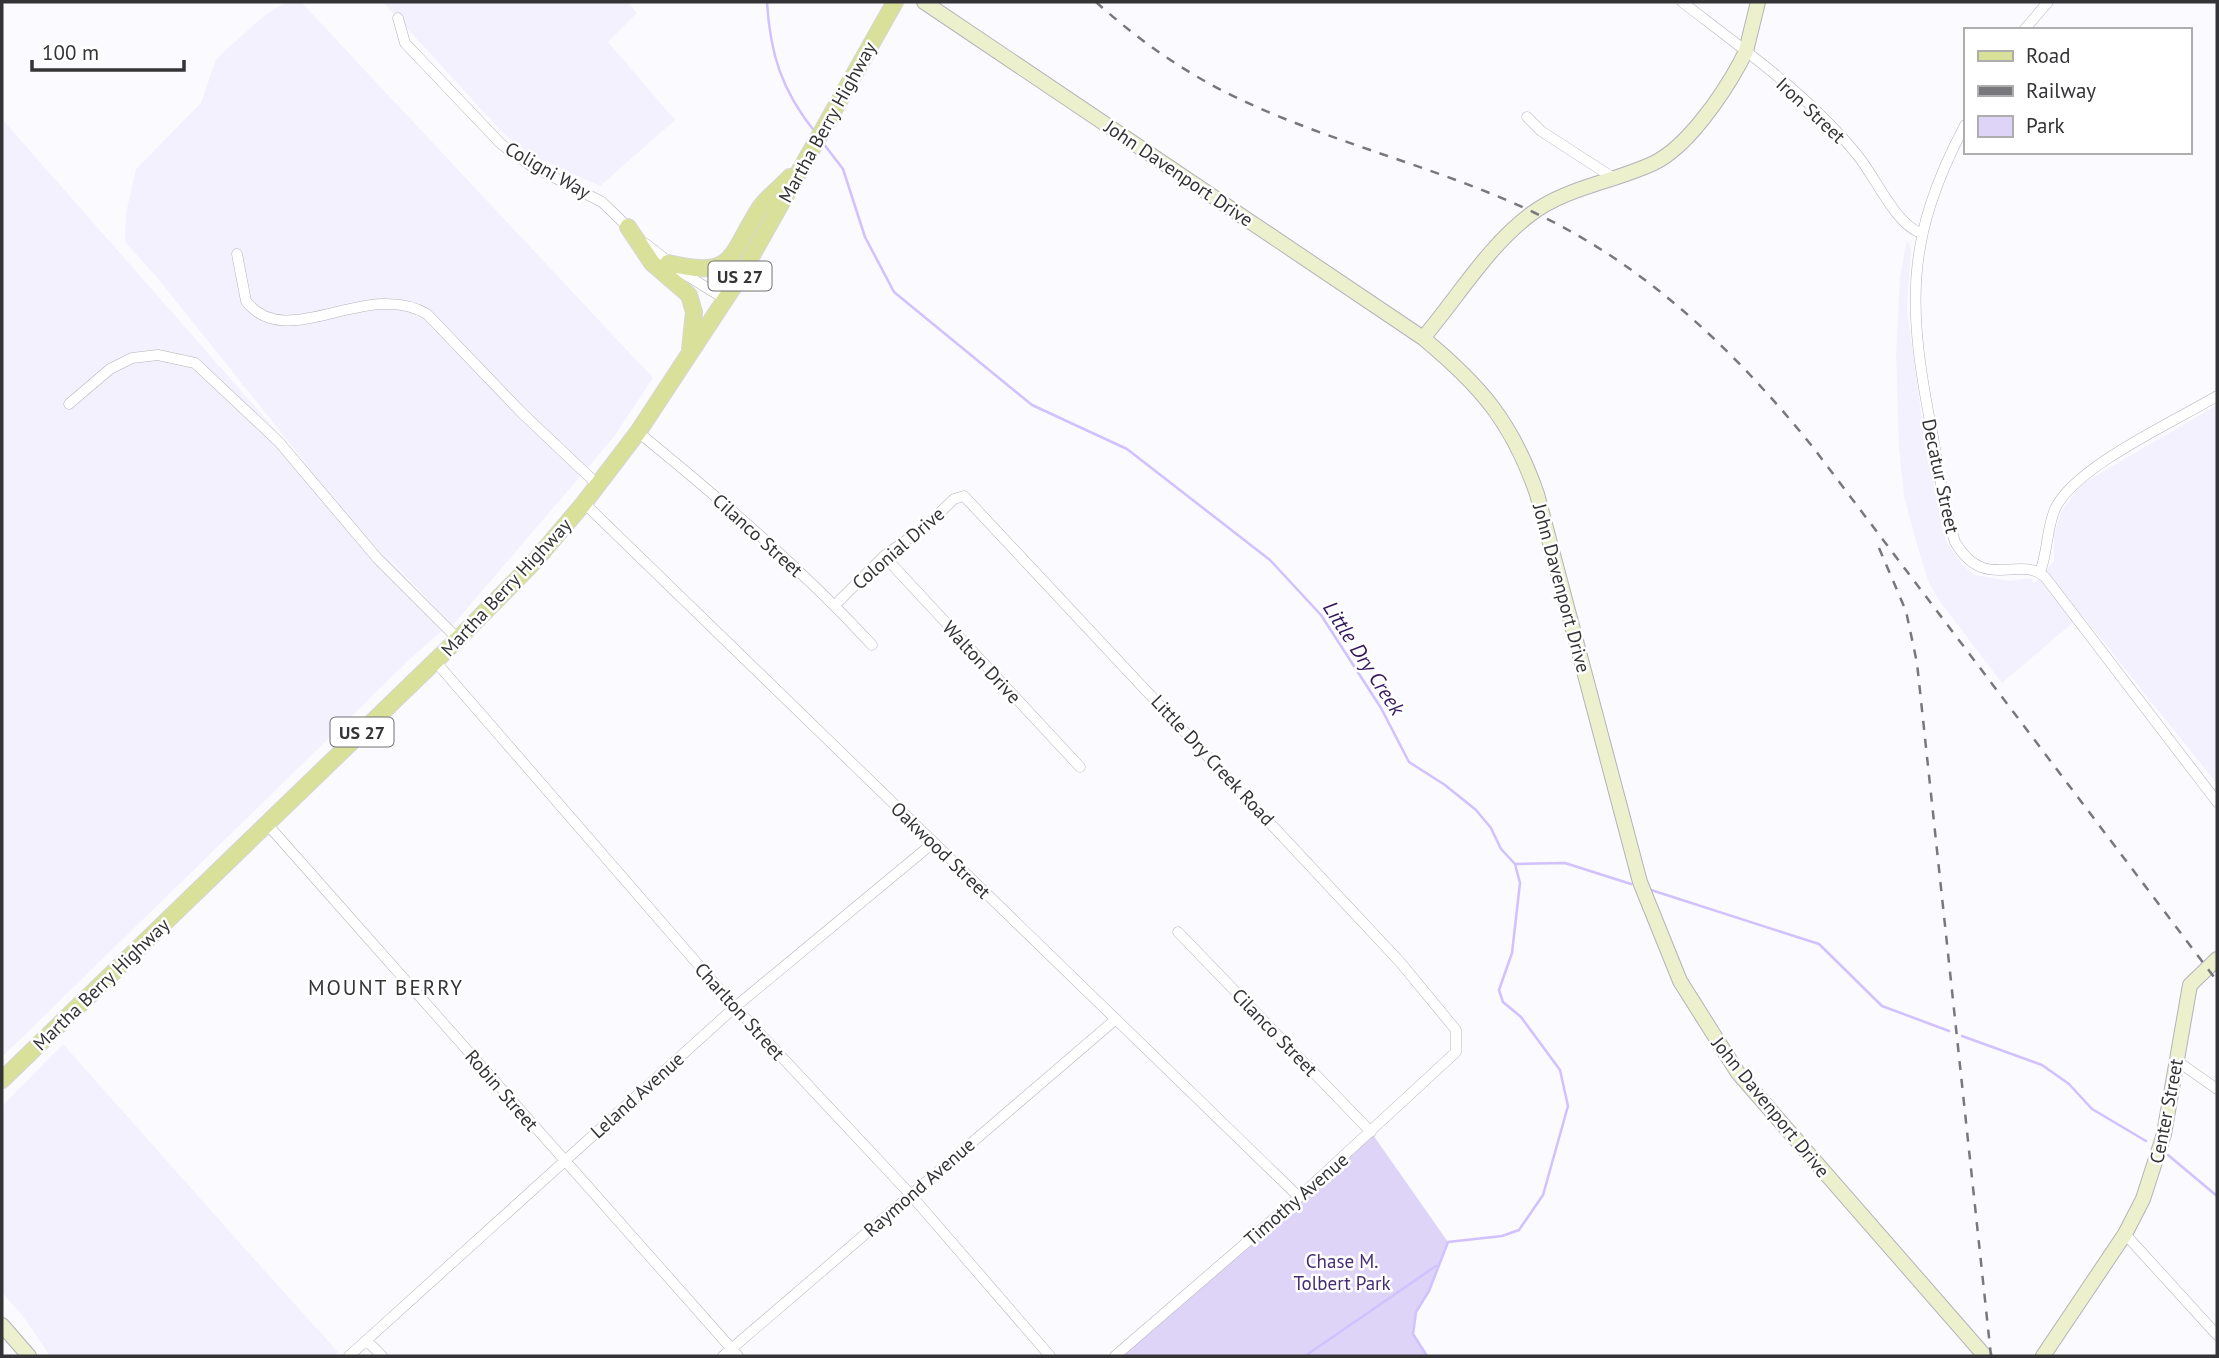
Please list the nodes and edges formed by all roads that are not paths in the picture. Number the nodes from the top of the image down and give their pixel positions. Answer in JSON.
{"nodes":[{"id":1,"x":895,"y":2,"type":"edge"},
{"id":2,"x":924,"y":2,"type":"edge"},
{"id":3,"x":1682,"y":2,"type":"edge"},
{"id":4,"x":1758,"y":2,"type":"edge"},
{"id":5,"x":2048,"y":2,"type":"edge"},
{"id":6,"x":398,"y":18,"type":"dead end"},
{"id":7,"x":2026,"y":28,"type":"edge"},
{"id":8,"x":1746,"y":51,"type":"junction"},
{"id":9,"x":1528,"y":117,"type":"dead end"},
{"id":10,"x":1964,"y":127,"type":"edge"},
{"id":11,"x":1612,"y":177,"type":"junction"},
{"id":12,"x":784,"y":190,"type":"junction"},
{"id":13,"x":628,"y":227,"type":"junction"},
{"id":14,"x":1921,"y":233,"type":"junction"},
{"id":15,"x":237,"y":254,"type":"dead end"},
{"id":16,"x":668,"y":263,"type":"junction"},
{"id":17,"x":725,"y":299,"type":"junction"},
{"id":18,"x":1423,"y":338,"type":"junction"},
{"id":19,"x":689,"y":355,"type":"junction"},
{"id":20,"x":2217,"y":396,"type":"edge"},
{"id":21,"x":69,"y":404,"type":"dead end"},
{"id":22,"x":638,"y":432,"type":"junction"},
{"id":23,"x":598,"y":485,"type":"junction"},
{"id":24,"x":964,"y":496,"type":"joint"},
{"id":25,"x":584,"y":503,"type":"junction"},
{"id":26,"x":884,"y":556,"type":"junction"},
{"id":27,"x":2040,"y":572,"type":"junction"},
{"id":28,"x":835,"y":605,"type":"junction"},
{"id":29,"x":458,"y":639,"type":"junction"},
{"id":30,"x":872,"y":645,"type":"dead end"},
{"id":31,"x":435,"y":661,"type":"junction"},
{"id":32,"x":1080,"y":768,"type":"dead end"},
{"id":33,"x":2217,"y":802,"type":"edge"},
{"id":34,"x":267,"y":824,"type":"junction"},
{"id":35,"x":933,"y":843,"type":"junction"},
{"id":36,"x":1178,"y":932,"type":"dead end"},
{"id":37,"x":2212,"y":964,"type":"edge"},
{"id":38,"x":735,"y":1007,"type":"junction"},
{"id":39,"x":1116,"y":1019,"type":"junction"},
{"id":40,"x":1456,"y":1030,"type":"joint"},
{"id":41,"x":2176,"y":1061,"type":"junction"},
{"id":42,"x":2,"y":1080,"type":"edge"},
{"id":43,"x":2217,"y":1089,"type":"edge"},
{"id":44,"x":1371,"y":1132,"type":"junction"},
{"id":45,"x":565,"y":1161,"type":"junction"},
{"id":46,"x":910,"y":1194,"type":"junction"},
{"id":47,"x":1299,"y":1197,"type":"junction"},
{"id":48,"x":2125,"y":1234,"type":"junction"},
{"id":49,"x":2,"y":1325,"type":"edge"},
{"id":50,"x":2217,"y":1335,"type":"edge"},
{"id":51,"x":366,"y":1341,"type":"junction"},
{"id":52,"x":731,"y":1354,"type":"edge"},
{"id":53,"x":29,"y":1356,"type":"edge"},
{"id":54,"x":349,"y":1356,"type":"edge"},
{"id":55,"x":382,"y":1356,"type":"edge"},
{"id":56,"x":1050,"y":1356,"type":"edge"},
{"id":57,"x":1115,"y":1356,"type":"edge"},
{"id":58,"x":1985,"y":1356,"type":"edge"},
{"id":59,"x":2043,"y":1356,"type":"edge"}],
"edges":[{"from":1,"to":12,"type":"main road","name":"Martha Berry Highway"},
{"from":2,"to":18,"type":"street","name":"John Davenport Drive"},
{"from":3,"to":8,"type":"street","name":"Iron Street"},
{"from":4,"to":8,"type":"street"},
{"from":5,"to":7,"type":"street"},
{"from":6,"to":13,"type":"street","name":"Coligni Way"},
{"from":8,"to":11,"type":"street"},
{"from":8,"to":14,"type":"street","name":"Iron Street"},
{"from":9,"to":11,"type":"street"},
{"from":10,"to":14,"type":"street","name":"Decatur Street"},
{"from":11,"to":18,"type":"street"},
{"from":12,"to":16,"type":"main road"},
{"from":12,"to":17,"type":"main road","name":"Martha Berry Highway","number":"US 27"},
{"from":13,"to":16,"type":"street","name":"Coligni Way"},
{"from":13,"to":19,"type":"main road"},
{"from":14,"to":27,"type":"street","name":"Decatur Street"},
{"from":15,"to":23,"type":"street"},
{"from":16,"to":17,"type":"street","name":"Coligni Way"},
{"from":17,"to":19,"type":"main road","name":"Martha Berry Highway","number":"US 27"},
{"from":18,"to":58,"type":"street","name":"John Davenport Drive"},
{"from":19,"to":22,"type":"main road","name":"Martha Berry Highway","number":"US 27"},
{"from":20,"to":27,"type":"street"},
{"from":21,"to":29,"type":"street"},
{"from":22,"to":23,"type":"main road","name":"Martha Berry Highway","number":"US 27"},
{"from":22,"to":28,"type":"street","name":"Cilanco Street"},
{"from":23,"to":25,"type":"main road","name":"Martha Berry Highway","number":"US 27"},
{"from":24,"to":26,"type":"street","name":"Colonial Drive"},
{"from":24,"to":40,"type":"street","name":"Little Dry Creek Road"},
{"from":25,"to":29,"type":"main road","name":"Martha Berry Highway","number":"US 27"},
{"from":25,"to":35,"type":"street","name":"Oakwood Street"},
{"from":26,"to":28,"type":"street","name":"Colonial Drive"},
{"from":26,"to":32,"type":"street","name":"Walton Drive"},
{"from":27,"to":33,"type":"street"},
{"from":28,"to":30,"type":"street","name":"Cilanco Street"},
{"from":29,"to":31,"type":"main road","name":"Martha Berry Highway","number":"US 27"},
{"from":31,"to":34,"type":"main road","name":"Martha Berry Highway","number":"US 27"},
{"from":31,"to":38,"type":"street","name":"Charlton Street"},
{"from":34,"to":42,"type":"main road","name":"Martha Berry Highway","number":"US 27"},
{"from":34,"to":45,"type":"street","name":"Robin Street"},
{"from":35,"to":38,"type":"street","name":"Leland Avenue"},
{"from":35,"to":39,"type":"street","name":"Oakwood Street"},
{"from":36,"to":44,"type":"street","name":"Cilanco Street"},
{"from":37,"to":41,"type":"street","name":"Center Street"},
{"from":38,"to":45,"type":"street","name":"Leland Avenue"},
{"from":38,"to":46,"type":"street","name":"Charlton Street"},
{"from":39,"to":46,"type":"street","name":"Raymond Avenue"},
{"from":39,"to":47,"type":"street","name":"Oakwood Street"},
{"from":40,"to":44,"type":"street","name":"Timothy Avenue"},
{"from":41,"to":43,"type":"street"},
{"from":41,"to":48,"type":"street","name":"Center Street"},
{"from":44,"to":47,"type":"street","name":"Timothy Avenue"},
{"from":45,"to":51,"type":"street","name":"Leland Avenue"},
{"from":45,"to":52,"type":"street","name":"Robin Street"},
{"from":46,"to":52,"type":"street","name":"Raymond Avenue"},
{"from":46,"to":56,"type":"street","name":"Charlton Street"},
{"from":47,"to":57,"type":"street","name":"Timothy Avenue"},
{"from":48,"to":50,"type":"street"},
{"from":48,"to":59,"type":"street","name":"Center Street"},
{"from":49,"to":53,"type":"street"},
{"from":51,"to":54,"type":"street","name":"Leland Avenue"},
{"from":51,"to":55,"type":"street"}]}
